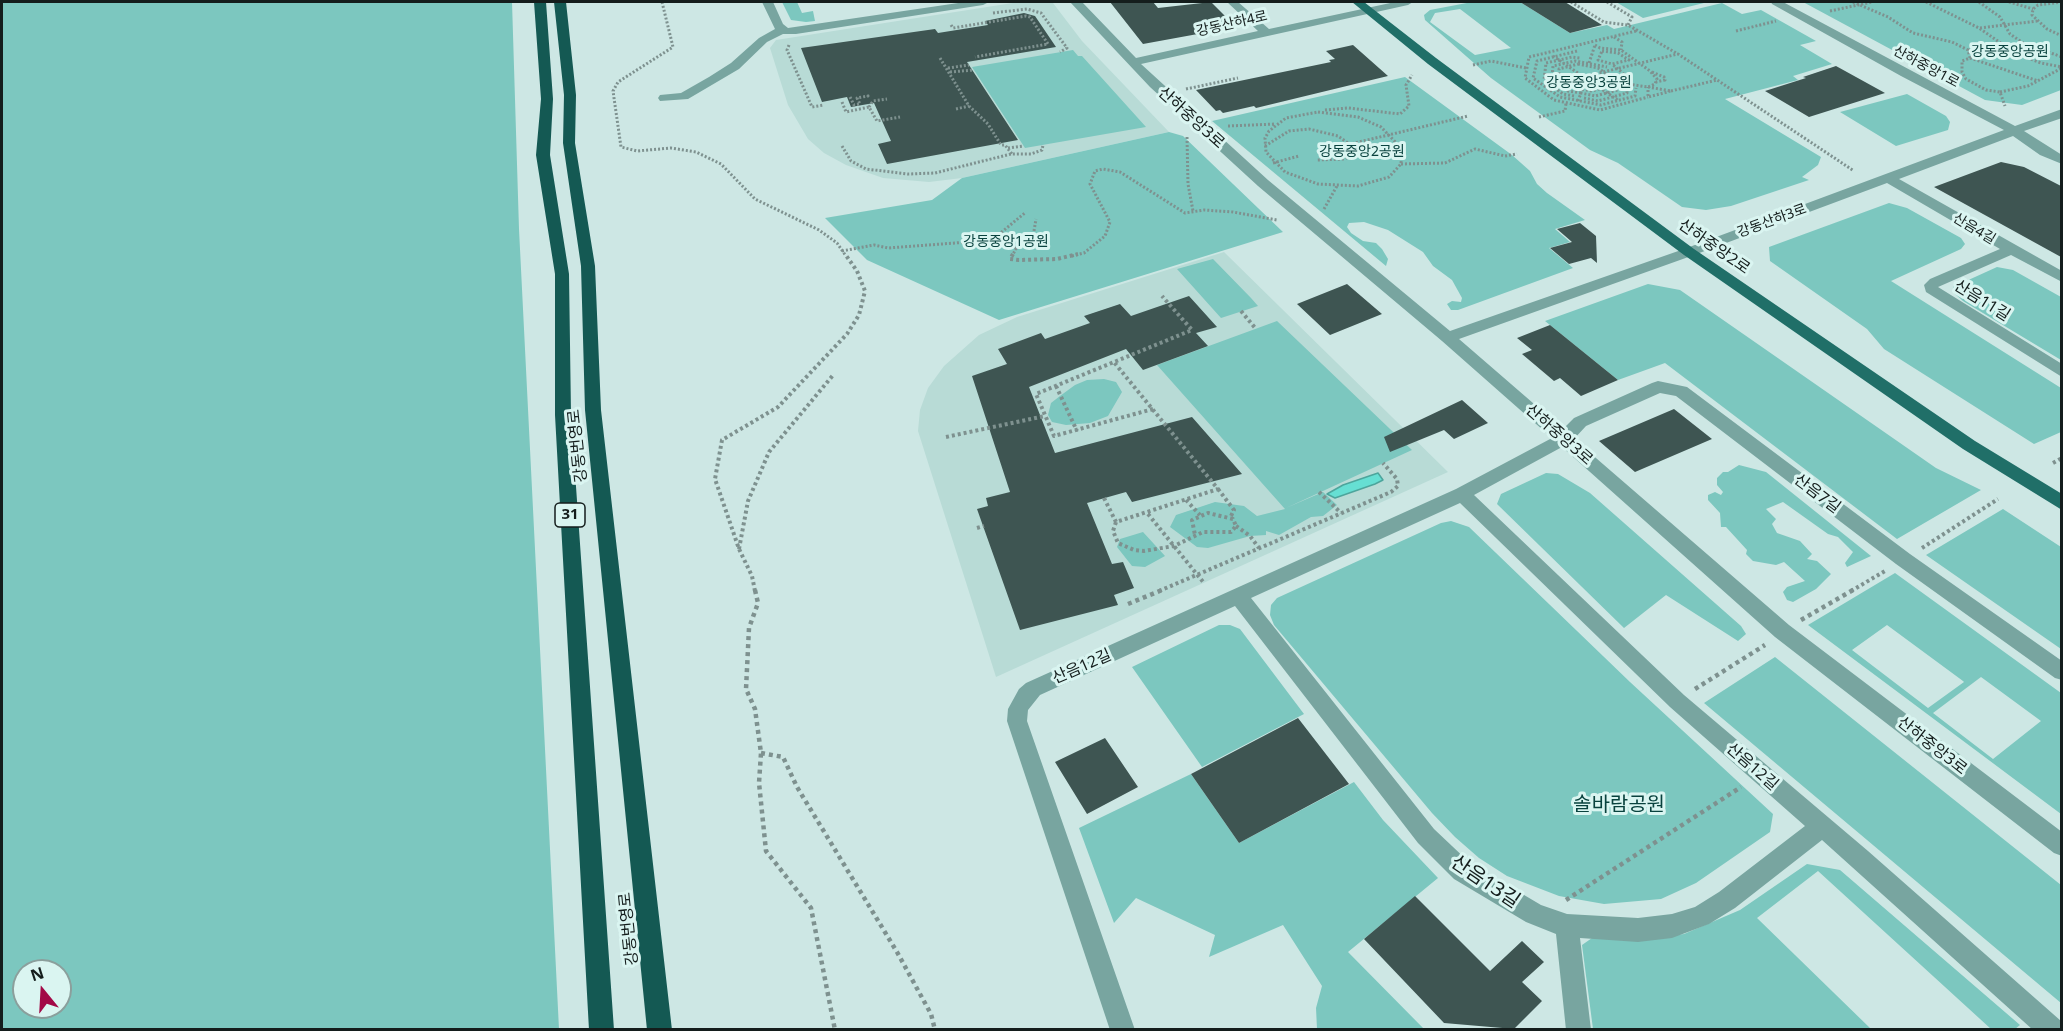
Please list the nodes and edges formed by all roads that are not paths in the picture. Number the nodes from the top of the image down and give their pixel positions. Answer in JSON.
{"nodes":[{"id":1,"x":540,"y":2,"type":"edge"},
{"id":2,"x":560,"y":2,"type":"edge"},
{"id":3,"x":768,"y":2,"type":"edge"},
{"id":4,"x":982,"y":2,"type":"edge"},
{"id":5,"x":1076,"y":2,"type":"edge"},
{"id":6,"x":1232,"y":2,"type":"edge"},
{"id":7,"x":1408,"y":2,"type":"edge"},
{"id":8,"x":1776,"y":2,"type":"edge"},
{"id":9,"x":1363,"y":6,"type":"edge"},
{"id":10,"x":783,"y":29,"type":"junction"},
{"id":11,"x":1265,"y":32,"type":"junction"},
{"id":12,"x":1134,"y":62,"type":"junction"},
{"id":13,"x":664,"y":98,"type":"dead end"},
{"id":14,"x":2061,"y":113,"type":"edge"},
{"id":15,"x":2015,"y":131,"type":"junction"},
{"id":16,"x":2061,"y":160,"type":"edge"},
{"id":17,"x":1888,"y":178,"type":"junction"},
{"id":18,"x":2009,"y":250,"type":"junction"},
{"id":19,"x":1689,"y":252,"type":"junction"},
{"id":20,"x":2061,"y":278,"type":"edge"},
{"id":21,"x":1448,"y":337,"type":"junction"},
{"id":22,"x":2061,"y":372,"type":"edge"},
{"id":23,"x":1564,"y":439,"type":"junction"},
{"id":24,"x":1462,"y":494,"type":"junction"},
{"id":25,"x":2061,"y":503,"type":"edge"},
{"id":26,"x":1238,"y":597,"type":"junction"},
{"id":27,"x":2061,"y":672,"type":"edge"},
{"id":28,"x":1821,"y":827,"type":"junction"},
{"id":29,"x":2061,"y":846,"type":"edge"},
{"id":30,"x":1567,"y":926,"type":"junction"},
{"id":31,"x":603,"y":1029,"type":"edge"},
{"id":32,"x":660,"y":1029,"type":"edge"},
{"id":33,"x":1123,"y":1029,"type":"edge"},
{"id":34,"x":1579,"y":1029,"type":"edge"},
{"id":35,"x":2052,"y":1029,"type":"edge"}],
"edges":[{"from":1,"to":31,"type":"highway","name":"강동번영로","number":"31"},
{"from":2,"to":32,"type":"highway","name":"강동번영로"},
{"from":3,"to":10,"type":"street"},
{"from":4,"to":10,"type":"street"},
{"from":5,"to":12,"type":"street","name":"산하중앙3로"},
{"from":6,"to":11,"type":"street"},
{"from":7,"to":9,"type":"street","name":"강동산하4로"},
{"from":8,"to":15,"type":"street","name":"산하중앙1로"},
{"from":9,"to":11,"type":"street","name":"강동산하4로"},
{"from":9,"to":19,"type":"main road","name":"산하중앙2로"},
{"from":10,"to":13,"type":"street"},
{"from":11,"to":12,"type":"street","name":"강동산하4로"},
{"from":12,"to":21,"type":"street","name":"산하중앙3로"},
{"from":14,"to":15,"type":"street","name":"강동산하3로"},
{"from":15,"to":16,"type":"street","name":"산하중앙1로"},
{"from":15,"to":17,"type":"street","name":"강동산하3로"},
{"from":17,"to":18,"type":"street","name":"산음4길"},
{"from":17,"to":19,"type":"street","name":"강동산하3로"},
{"from":18,"to":20,"type":"street","name":"산음4길"},
{"from":18,"to":22,"type":"street","name":"산음11길"},
{"from":19,"to":21,"type":"street","name":"강동산하3로"},
{"from":19,"to":25,"type":"main road","name":"산하중앙2로"},
{"from":21,"to":23,"type":"street","name":"산하중앙3로"},
{"from":23,"to":24,"type":"street","name":"산음12길"},
{"from":23,"to":27,"type":"street","name":"산음7길"},
{"from":23,"to":29,"type":"street","name":"산하중앙3로"},
{"from":24,"to":26,"type":"street","name":"산음12길"},
{"from":24,"to":28,"type":"street","name":"산음12길"},
{"from":26,"to":30,"type":"street","name":"산음13길"},
{"from":26,"to":33,"type":"street","name":"산음12길"},
{"from":28,"to":30,"type":"street","name":"산음13길"},
{"from":28,"to":35,"type":"street","name":"산음12길"},
{"from":30,"to":34,"type":"street"}]}
